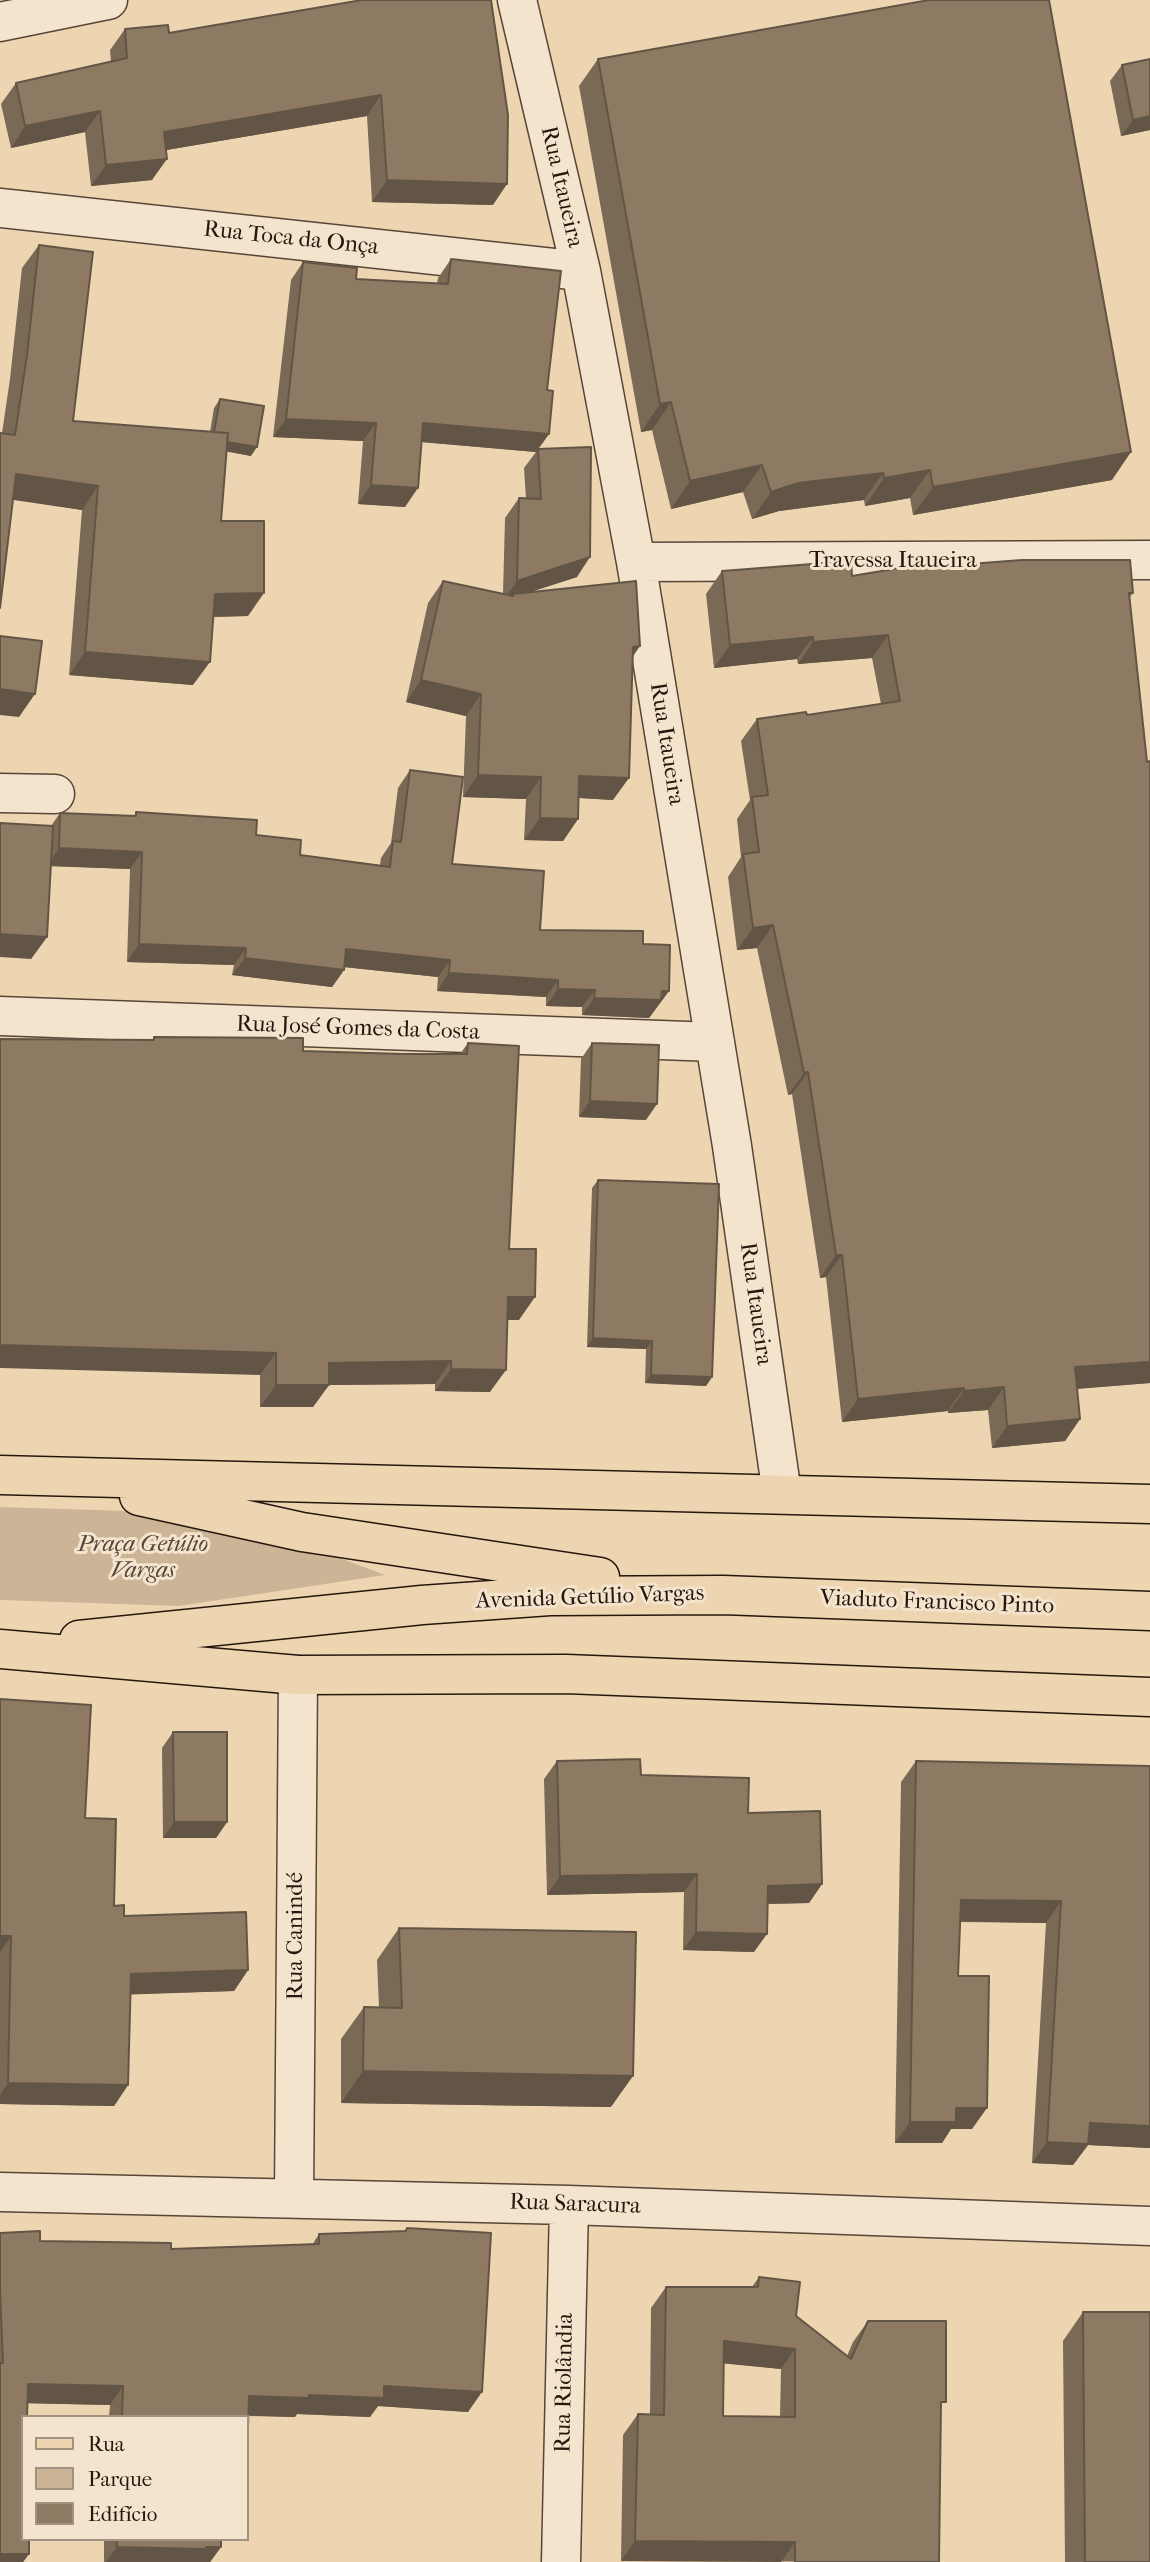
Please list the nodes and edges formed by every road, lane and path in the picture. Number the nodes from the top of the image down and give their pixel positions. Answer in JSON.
{"nodes":[{"id":1,"x":108,"y":0,"type":"edge"},
{"id":2,"x":517,"y":0,"type":"edge"},
{"id":3,"x":9,"y":14,"type":"edge"},
{"id":4,"x":0,"y":208,"type":"edge"},
{"id":5,"x":581,"y":271,"type":"junction"},
{"id":6,"x":1150,"y":560,"type":"edge"},
{"id":7,"x":636,"y":562,"type":"junction"},
{"id":8,"x":0,"y":793,"type":"edge"},
{"id":9,"x":55,"y":794,"type":"dead end"},
{"id":10,"x":0,"y":1016,"type":"edge"},
{"id":11,"x":715,"y":1042,"type":"junction"},
{"id":12,"x":0,"y":1475,"type":"edge"},
{"id":13,"x":73,"y":1479,"type":"junction"},
{"id":14,"x":782,"y":1494,"type":"junction"},
{"id":15,"x":1150,"y":1504,"type":"edge"},
{"id":16,"x":723,"y":1595,"type":"junction"},
{"id":17,"x":1150,"y":1611,"type":"edge"},
{"id":18,"x":4,"y":1649,"type":"edge"},
{"id":19,"x":298,"y":1675,"type":"junction"},
{"id":20,"x":1150,"y":1697,"type":"edge"},
{"id":21,"x":0,"y":2192,"type":"edge"},
{"id":22,"x":294,"y":2197,"type":"junction"},
{"id":23,"x":569,"y":2205,"type":"junction"},
{"id":24,"x":1150,"y":2226,"type":"edge"},
{"id":25,"x":561,"y":2562,"type":"edge"}],
"edges":[{"from":1,"to":3,"type":"street"},
{"from":2,"to":5,"type":"street","name":"Rua Itaueira"},
{"from":4,"to":5,"type":"street","name":"Rua Toca da Onça"},
{"from":5,"to":7,"type":"street","name":"Rua Itaueira"},
{"from":6,"to":7,"type":"street","name":"Travessa Itaueira"},
{"from":7,"to":11,"type":"street","name":"Rua Itaueira"},
{"from":8,"to":9,"type":"street"},
{"from":10,"to":11,"type":"street","name":"Rua José Gomes da Costa"},
{"from":11,"to":14,"type":"street","name":"Rua Itaueira"},
{"from":12,"to":13,"type":"main road","name":"Avenida Getúlio Vargas"},
{"from":13,"to":14,"type":"main road","name":"Avenida Getúlio Vargas"},
{"from":13,"to":16,"type":"main road","name":"Avenida Getúlio Vargas"},
{"from":14,"to":15,"type":"main road","name":"Avenida Getúlio Vargas"},
{"from":16,"to":17,"type":"main road","name":"Viaduto Francisco Pinto"},
{"from":16,"to":18,"type":"main road","name":"Avenida Getúlio Vargas"},
{"from":18,"to":19,"type":"main road","name":"Avenida Getúlio Vargas"},
{"from":19,"to":20,"type":"main road","name":"Avenida Getúlio Vargas"},
{"from":19,"to":22,"type":"street","name":"Rua Canindé"},
{"from":21,"to":22,"type":"street","name":"Rua Saracura"},
{"from":22,"to":23,"type":"street","name":"Rua Saracura"},
{"from":23,"to":24,"type":"street","name":"Rua Saracura"},
{"from":23,"to":25,"type":"street","name":"Rua Riolândia"}]}
